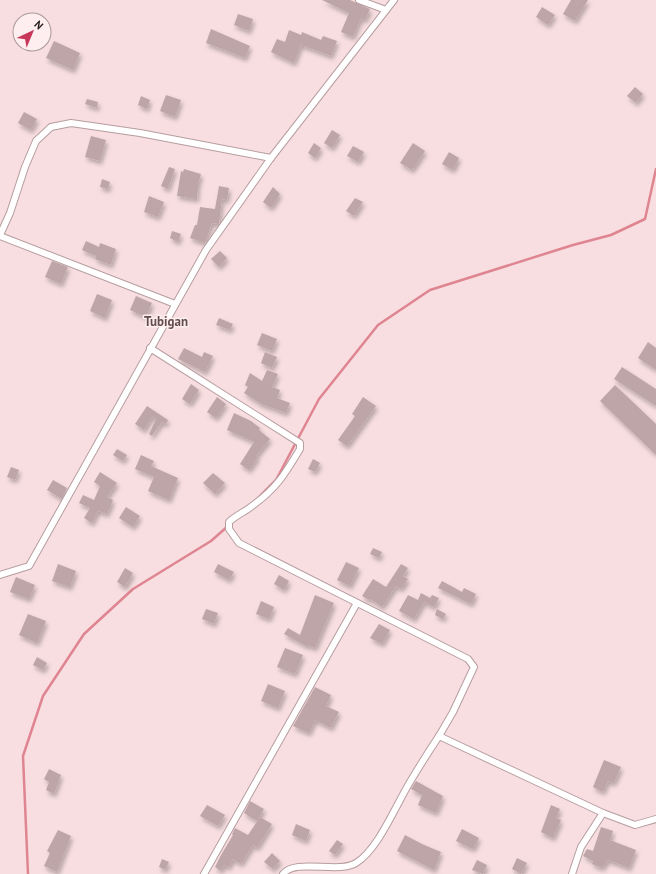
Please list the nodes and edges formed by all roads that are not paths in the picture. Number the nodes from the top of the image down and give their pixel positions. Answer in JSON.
{"nodes":[{"id":1,"x":359,"y":0,"type":"edge"},
{"id":2,"x":394,"y":0,"type":"edge"},
{"id":3,"x":386,"y":10,"type":"junction"},
{"id":4,"x":271,"y":158,"type":"junction"},
{"id":5,"x":0,"y":235,"type":"edge"},
{"id":6,"x":175,"y":304,"type":"junction"},
{"id":7,"x":150,"y":348,"type":"junction"},
{"id":8,"x":0,"y":575,"type":"edge"},
{"id":9,"x":357,"y":603,"type":"junction"},
{"id":10,"x":439,"y":736,"type":"junction"},
{"id":11,"x":603,"y":812,"type":"junction"},
{"id":12,"x":656,"y":819,"type":"edge"},
{"id":13,"x":204,"y":874,"type":"edge"},
{"id":14,"x":283,"y":874,"type":"edge"},
{"id":15,"x":572,"y":874,"type":"edge"}],
"edges":[{"from":1,"to":3,"type":"street"},
{"from":2,"to":3,"type":"street"},
{"from":3,"to":4,"type":"street"},
{"from":4,"to":5,"type":"street"},
{"from":4,"to":6,"type":"street"},
{"from":5,"to":6,"type":"street"},
{"from":6,"to":7,"type":"street"},
{"from":7,"to":8,"type":"street"},
{"from":7,"to":9,"type":"street"},
{"from":9,"to":10,"type":"street"},
{"from":9,"to":13,"type":"street"},
{"from":10,"to":11,"type":"street"},
{"from":10,"to":14,"type":"street"},
{"from":11,"to":12,"type":"street"},
{"from":11,"to":15,"type":"street"}]}
